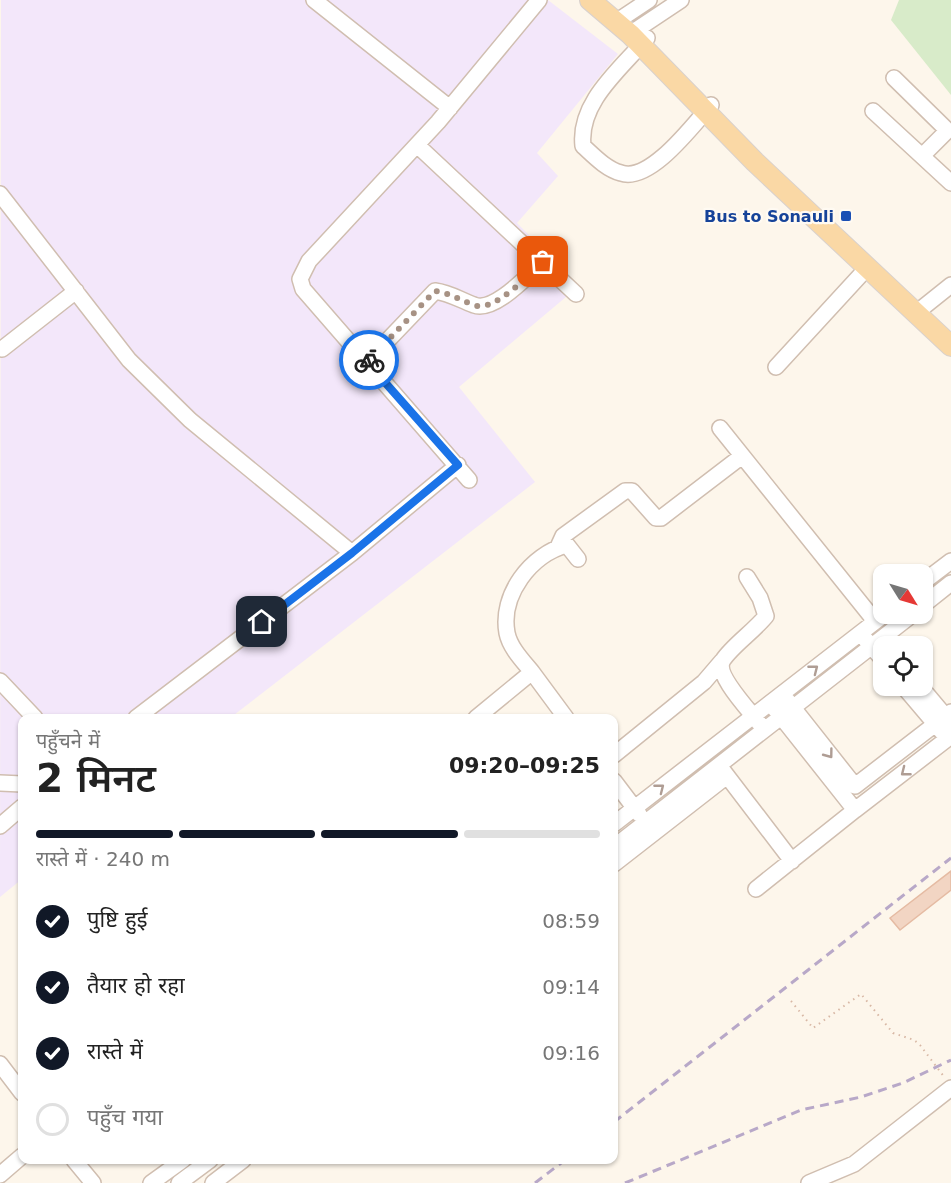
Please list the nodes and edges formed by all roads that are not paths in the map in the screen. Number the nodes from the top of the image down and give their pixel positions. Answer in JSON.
{"nodes":[{"id":1,"x":314,"y":0,"type":"edge"},
{"id":2,"x":539,"y":0,"type":"edge"},
{"id":3,"x":590,"y":0,"type":"edge"},
{"id":4,"x":604,"y":0,"type":"edge"},
{"id":5,"x":649,"y":0,"type":"edge"},
{"id":6,"x":681,"y":0,"type":"edge"},
{"id":7,"x":633,"y":31,"type":"junction"},
{"id":8,"x":894,"y":78,"type":"dead end"},
{"id":9,"x":450,"y":108,"type":"junction"},
{"id":10,"x":709,"y":108,"type":"junction"},
{"id":11,"x":873,"y":111,"type":"dead end"},
{"id":12,"x":417,"y":145,"type":"junction"},
{"id":13,"x":922,"y":156,"type":"junction"},
{"id":14,"x":951,"y":183,"type":"edge"},
{"id":15,"x":0,"y":194,"type":"edge"},
{"id":16,"x":543,"y":262,"type":"junction"},
{"id":17,"x":867,"y":268,"type":"junction"},
{"id":18,"x":951,"y":285,"type":"edge"},
{"id":19,"x":76,"y":291,"type":"junction"},
{"id":20,"x":576,"y":294,"type":"dead end"},
{"id":21,"x":921,"y":309,"type":"junction"},
{"id":22,"x":951,"y":328,"type":"edge"},
{"id":23,"x":951,"y":346,"type":"edge"},
{"id":24,"x":2,"y":349,"type":"dead end"},
{"id":25,"x":367,"y":362,"type":"junction"},
{"id":26,"x":776,"y":367,"type":"dead end"},
{"id":27,"x":720,"y":428,"type":"dead end"},
{"id":28,"x":742,"y":456,"type":"junction"},
{"id":29,"x":458,"y":465,"type":"junction"},
{"id":30,"x":469,"y":480,"type":"dead end"},
{"id":31,"x":558,"y":547,"type":"junction"},
{"id":32,"x":352,"y":553,"type":"junction"},
{"id":33,"x":578,"y":559,"type":"dead end"},
{"id":34,"x":951,"y":561,"type":"edge"},
{"id":35,"x":933,"y":575,"type":"edge"},
{"id":36,"x":747,"y":577,"type":"dead end"},
{"id":37,"x":951,"y":583,"type":"edge"},
{"id":38,"x":933,"y":597,"type":"edge"},
{"id":39,"x":873,"y":623,"type":"edge"},
{"id":40,"x":902,"y":624,"type":"edge"},
{"id":41,"x":890,"y":636,"type":"edge"},
{"id":42,"x":873,"y":650,"type":"edge"},
{"id":43,"x":722,"y":661,"type":"junction"},
{"id":44,"x":532,"y":672,"type":"junction"},
{"id":45,"x":0,"y":681,"type":"edge"},
{"id":46,"x":916,"y":696,"type":"edge"},
{"id":47,"x":928,"y":696,"type":"edge"},
{"id":48,"x":776,"y":698,"type":"junction"},
{"id":49,"x":787,"y":712,"type":"junction"},
{"id":50,"x":31,"y":714,"type":"edge"},
{"id":51,"x":140,"y":714,"type":"edge"},
{"id":52,"x":487,"y":714,"type":"edge"},
{"id":53,"x":563,"y":714,"type":"edge"},
{"id":54,"x":754,"y":716,"type":"junction"},
{"id":55,"x":946,"y":719,"type":"edge"},
{"id":56,"x":765,"y":730,"type":"junction"},
{"id":57,"x":949,"y":738,"type":"edge"},
{"id":58,"x":618,"y":752,"type":"edge"},
{"id":59,"x":723,"y":770,"type":"junction"},
{"id":60,"x":0,"y":783,"type":"edge"},
{"id":61,"x":18,"y":784,"type":"edge"},
{"id":62,"x":618,"y":786,"type":"edge"},
{"id":63,"x":634,"y":808,"type":"junction"},
{"id":64,"x":18,"y":810,"type":"edge"},
{"id":65,"x":855,"y":810,"type":"junction"},
{"id":66,"x":618,"y":821,"type":"edge"},
{"id":67,"x":645,"y":822,"type":"junction"},
{"id":68,"x":0,"y":826,"type":"edge"},
{"id":69,"x":618,"y":844,"type":"edge"},
{"id":70,"x":618,"y":861,"type":"edge"},
{"id":71,"x":792,"y":861,"type":"junction"},
{"id":72,"x":756,"y":890,"type":"dead end"},
{"id":73,"x":0,"y":1064,"type":"edge"},
{"id":74,"x":951,"y":1086,"type":"edge"},
{"id":75,"x":18,"y":1088,"type":"edge"},
{"id":76,"x":18,"y":1159,"type":"edge"},
{"id":77,"x":77,"y":1164,"type":"edge"},
{"id":78,"x":177,"y":1164,"type":"edge"},
{"id":79,"x":202,"y":1164,"type":"edge"},
{"id":80,"x":238,"y":1164,"type":"edge"},
{"id":81,"x":0,"y":1175,"type":"edge"},
{"id":82,"x":219,"y":1181,"type":"edge"},
{"id":83,"x":93,"y":1183,"type":"edge"},
{"id":84,"x":151,"y":1183,"type":"edge"},
{"id":85,"x":179,"y":1183,"type":"edge"},
{"id":86,"x":809,"y":1183,"type":"edge"}],
"edges":[{"from":1,"to":9,"type":"street"},
{"from":2,"to":9,"type":"street"},
{"from":3,"to":7,"type":"main road"},
{"from":4,"to":7,"type":"main road"},
{"from":5,"to":7,"type":"street"},
{"from":6,"to":7,"type":"street"},
{"from":7,"to":10,"type":"main road"},
{"from":7,"to":10,"type":"street"},
{"from":8,"to":13,"type":"street"},
{"from":9,"to":12,"type":"street"},
{"from":10,"to":17,"type":"main road"},
{"from":10,"to":21,"type":"main road"},
{"from":11,"to":13,"type":"street"},
{"from":12,"to":16,"type":"street"},
{"from":12,"to":25,"type":"street"},
{"from":13,"to":14,"type":"street"},
{"from":15,"to":19,"type":"street"},
{"from":16,"to":20,"type":"street"},
{"from":16,"to":25,"type":"street"},
{"from":17,"to":21,"type":"main road"},
{"from":17,"to":26,"type":"street"},
{"from":18,"to":21,"type":"street"},
{"from":19,"to":24,"type":"street"},
{"from":19,"to":32,"type":"street"},
{"from":21,"to":22,"type":"main road"},
{"from":21,"to":23,"type":"main road"},
{"from":25,"to":29,"type":"street"},
{"from":27,"to":28,"type":"street"},
{"from":28,"to":31,"type":"street"},
{"from":28,"to":39,"type":"street"},
{"from":29,"to":30,"type":"street"},
{"from":29,"to":32,"type":"street"},
{"from":31,"to":33,"type":"street"},
{"from":31,"to":44,"type":"street"},
{"from":32,"to":51,"type":"street"},
{"from":34,"to":35,"type":"street"},
{"from":36,"to":43,"type":"street"},
{"from":37,"to":38,"type":"street"},
{"from":48,"to":39,"type":"street","one_way":true},
{"from":40,"to":41,"type":"street"},
{"from":42,"to":49,"type":"street"},
{"from":43,"to":54,"type":"street"},
{"from":43,"to":58,"type":"street"},
{"from":44,"to":52,"type":"street"},
{"from":44,"to":53,"type":"street"},
{"from":45,"to":50,"type":"street"},
{"from":46,"to":55,"type":"street"},
{"from":47,"to":55,"type":"street"},
{"from":48,"to":49,"type":"street"},
{"from":48,"to":54,"type":"street"},
{"from":49,"to":55,"type":"street","one_way":true},
{"from":49,"to":56,"type":"street"},
{"from":49,"to":65,"type":"street"},
{"from":54,"to":56,"type":"street"},
{"from":63,"to":54,"type":"street","one_way":true},
{"from":55,"to":57,"type":"street"},
{"from":56,"to":59,"type":"street"},
{"from":57,"to":65,"type":"street","one_way":true},
{"from":59,"to":67,"type":"street"},
{"from":59,"to":70,"type":"street"},
{"from":59,"to":71,"type":"street"},
{"from":60,"to":61,"type":"street"},
{"from":62,"to":63,"type":"street"},
{"from":63,"to":66,"type":"street"},
{"from":63,"to":67,"type":"street"},
{"from":64,"to":68,"type":"street"},
{"from":65,"to":71,"type":"street"},
{"from":67,"to":69,"type":"street"},
{"from":71,"to":72,"type":"street"},
{"from":73,"to":75,"type":"street"},
{"from":74,"to":86,"type":"street"},
{"from":76,"to":81,"type":"street"},
{"from":77,"to":83,"type":"street"},
{"from":78,"to":84,"type":"street"},
{"from":79,"to":85,"type":"street"},
{"from":80,"to":82,"type":"street"}]}
